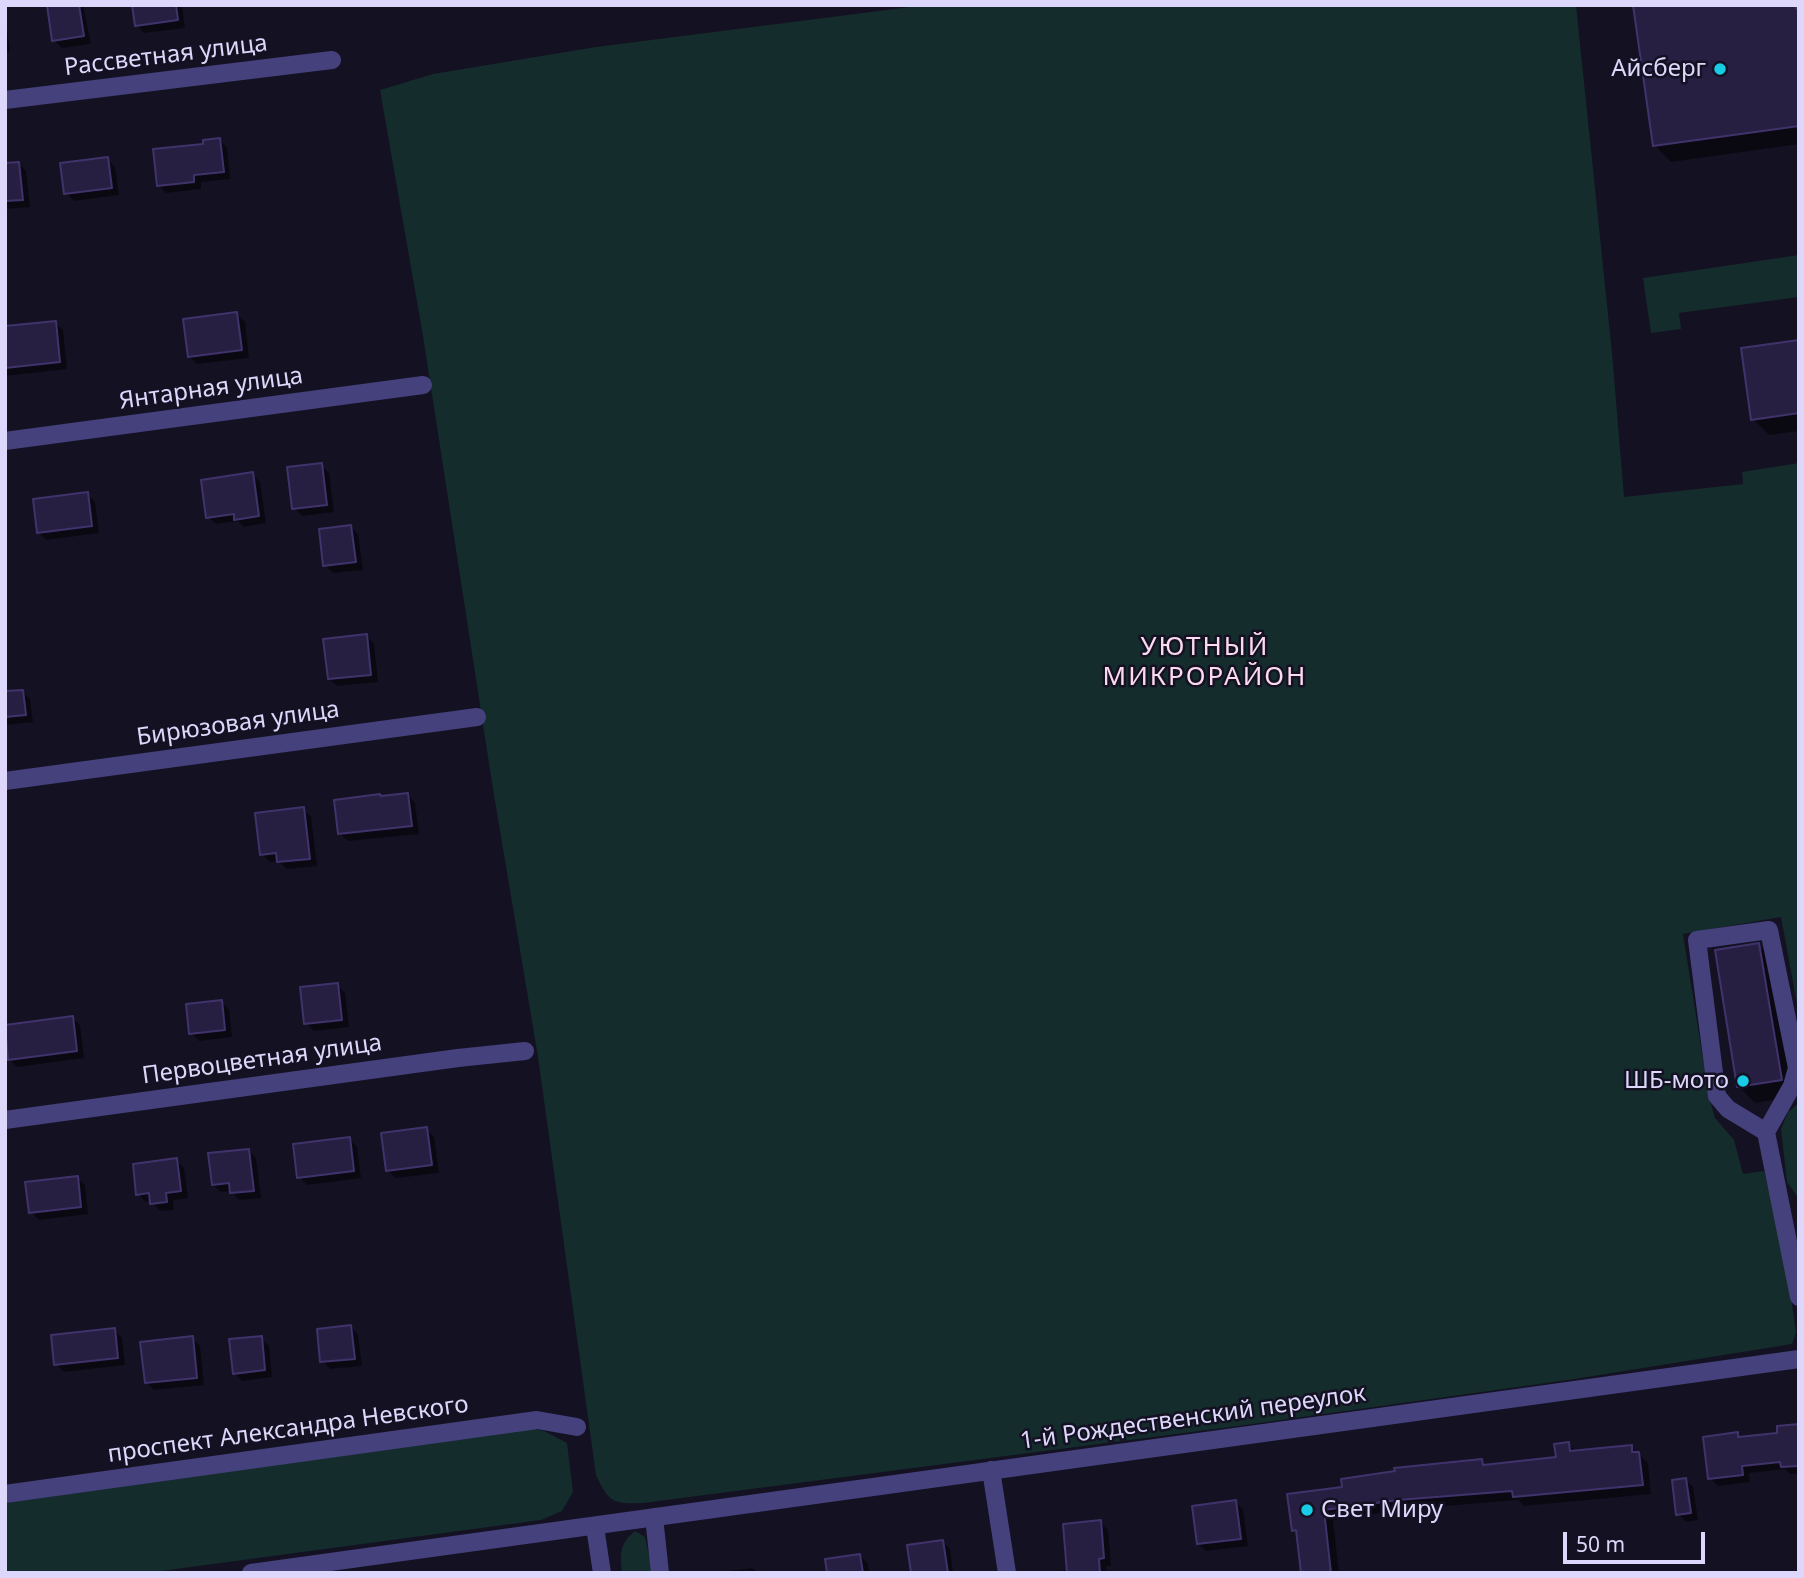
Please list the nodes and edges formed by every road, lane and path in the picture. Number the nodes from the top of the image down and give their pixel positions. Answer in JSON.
{"nodes":[{"id":1,"x":332,"y":60,"type":"dead end"},
{"id":2,"x":5,"y":100,"type":"edge"},
{"id":3,"x":423,"y":385,"type":"dead end"},
{"id":4,"x":5,"y":441,"type":"edge"},
{"id":5,"x":477,"y":717,"type":"dead end"},
{"id":6,"x":5,"y":781,"type":"edge"},
{"id":7,"x":525,"y":1051,"type":"dead end"},
{"id":8,"x":5,"y":1120,"type":"edge"},
{"id":9,"x":1766,"y":1132,"type":"junction"},
{"id":10,"x":1790,"y":1209,"type":"edge"},
{"id":11,"x":1799,"y":1297,"type":"edge"},
{"id":12,"x":1799,"y":1359,"type":"edge"},
{"id":13,"x":577,"y":1427,"type":"dead end"},
{"id":14,"x":991,"y":1470,"type":"junction"},
{"id":15,"x":5,"y":1494,"type":"edge"},
{"id":16,"x":654,"y":1517,"type":"junction"},
{"id":17,"x":595,"y":1527,"type":"junction"},
{"id":18,"x":251,"y":1573,"type":"edge"},
{"id":19,"x":601,"y":1573,"type":"edge"},
{"id":20,"x":660,"y":1573,"type":"edge"},
{"id":21,"x":1007,"y":1573,"type":"edge"}],
"edges":[{"from":1,"to":2,"type":"street","name":"Рассветная улица"},
{"from":3,"to":4,"type":"street","name":"Янтарная улица"},
{"from":5,"to":6,"type":"street","name":"Бирюзовая улица"},
{"from":7,"to":8,"type":"street","name":"Первоцветная улица"},
{"from":9,"to":9,"type":"street"},
{"from":9,"to":10,"type":"street"},
{"from":10,"to":11,"type":"street"},
{"from":12,"to":14,"type":"street","name":"1-й Рождественский переулок"},
{"from":13,"to":15,"type":"street","name":"проспект Александра Невского"},
{"from":14,"to":16,"type":"street","name":"1-й Рождественский переулок"},
{"from":14,"to":21,"type":"street"},
{"from":16,"to":17,"type":"street","name":"1-й Рождественский переулок"},
{"from":16,"to":20,"type":"street"},
{"from":17,"to":18,"type":"street","name":"1-й Рождественский переулок"},
{"from":17,"to":19,"type":"street"}]}
